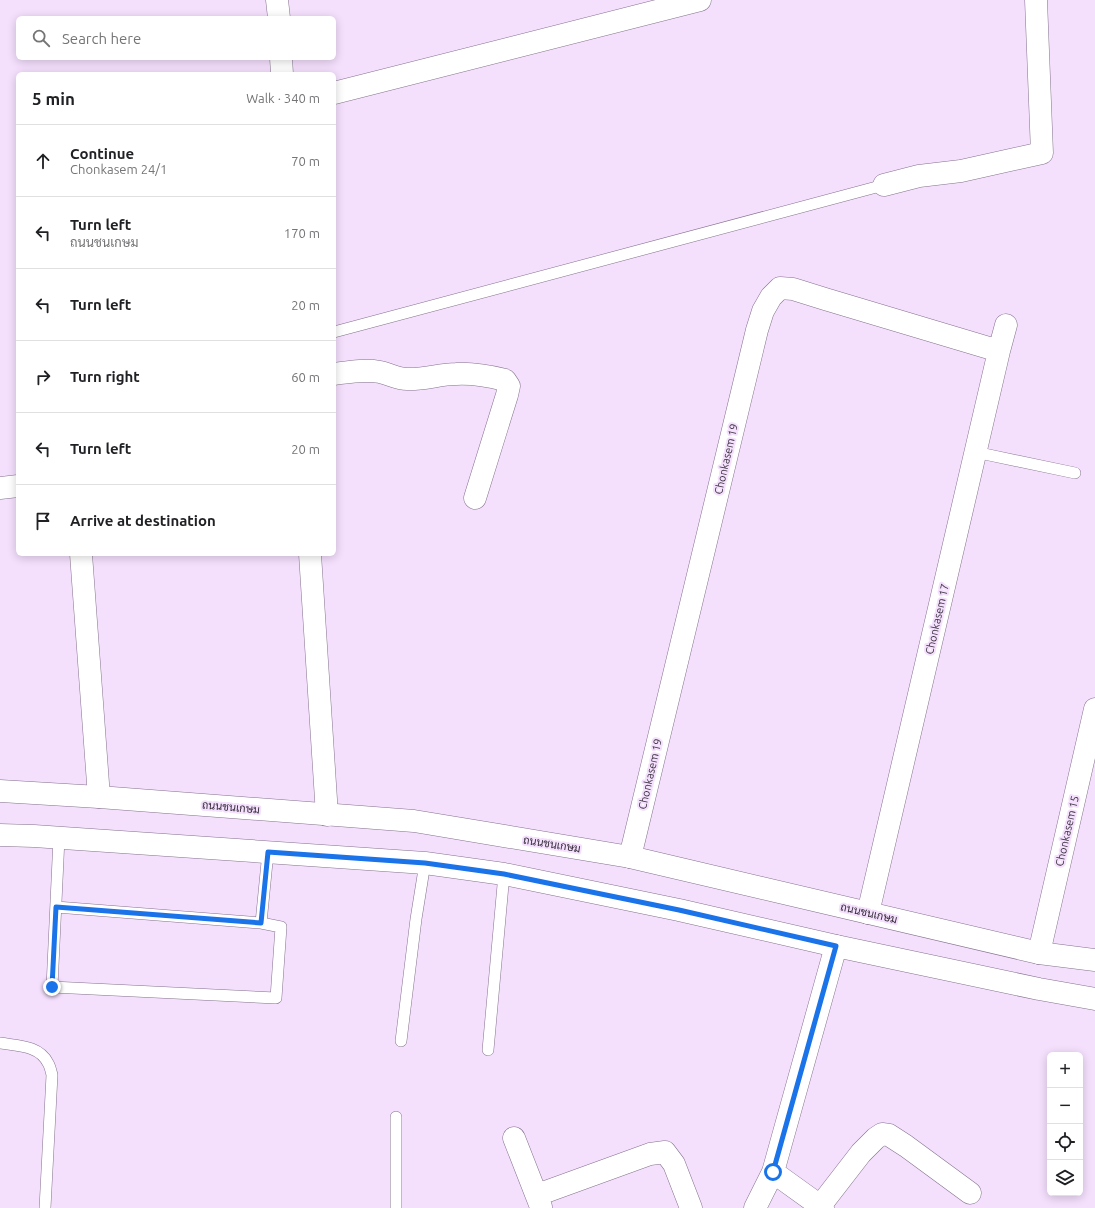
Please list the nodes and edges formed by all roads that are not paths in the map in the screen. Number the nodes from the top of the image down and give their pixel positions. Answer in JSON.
{"nodes":[{"id":1,"x":277,"y":0,"type":"edge"},
{"id":2,"x":700,"y":0,"type":"edge"},
{"id":3,"x":1036,"y":0,"type":"edge"},
{"id":4,"x":278,"y":16,"type":"edge"},
{"id":5,"x":281,"y":60,"type":"edge"},
{"id":6,"x":282,"y":72,"type":"edge"},
{"id":7,"x":336,"y":92,"type":"edge"},
{"id":8,"x":884,"y":185,"type":"joint"},
{"id":9,"x":1006,"y":325,"type":"dead end"},
{"id":10,"x":336,"y":331,"type":"edge"},
{"id":11,"x":999,"y":351,"type":"junction"},
{"id":12,"x":336,"y":374,"type":"edge"},
{"id":13,"x":975,"y":452,"type":"junction"},
{"id":14,"x":1075,"y":473,"type":"dead end"},
{"id":15,"x":16,"y":486,"type":"edge"},
{"id":16,"x":0,"y":488,"type":"edge"},
{"id":17,"x":475,"y":498,"type":"dead end"},
{"id":18,"x":81,"y":556,"type":"edge"},
{"id":19,"x":310,"y":556,"type":"edge"},
{"id":20,"x":1095,"y":709,"type":"edge"},
{"id":21,"x":0,"y":791,"type":"edge"},
{"id":22,"x":100,"y":797,"type":"junction"},
{"id":23,"x":327,"y":815,"type":"junction"},
{"id":24,"x":0,"y":835,"type":"edge"},
{"id":25,"x":59,"y":838,"type":"junction"},
{"id":26,"x":268,"y":852,"type":"junction"},
{"id":27,"x":630,"y":857,"type":"junction"},
{"id":28,"x":425,"y":863,"type":"junction"},
{"id":29,"x":504,"y":874,"type":"junction"},
{"id":30,"x":56,"y":907,"type":"junction"},
{"id":31,"x":868,"y":913,"type":"junction"},
{"id":32,"x":261,"y":923,"type":"junction"},
{"id":33,"x":836,"y":946,"type":"junction"},
{"id":34,"x":1039,"y":952,"type":"junction"},
{"id":35,"x":1095,"y":960,"type":"edge"},
{"id":36,"x":1095,"y":999,"type":"edge"},
{"id":37,"x":401,"y":1041,"type":"dead end"},
{"id":38,"x":0,"y":1043,"type":"edge"},
{"id":39,"x":488,"y":1050,"type":"dead end"},
{"id":40,"x":396,"y":1117,"type":"dead end"},
{"id":41,"x":514,"y":1138,"type":"dead end"},
{"id":42,"x":773,"y":1172,"type":"junction"},
{"id":43,"x":970,"y":1193,"type":"dead end"},
{"id":44,"x":539,"y":1201,"type":"edge"},
{"id":45,"x":822,"y":1207,"type":"edge"},
{"id":46,"x":44,"y":1208,"type":"edge"},
{"id":47,"x":396,"y":1208,"type":"edge"},
{"id":48,"x":691,"y":1208,"type":"edge"},
{"id":49,"x":755,"y":1208,"type":"edge"}],
"edges":[{"from":1,"to":4,"type":"street"},
{"from":2,"to":7,"type":"street"},
{"from":3,"to":8,"type":"street"},
{"from":5,"to":6,"type":"street"},
{"from":8,"to":10,"type":"lane"},
{"from":9,"to":11,"type":"street","name":"Chonkasem 17"},
{"from":11,"to":13,"type":"street","name":"Chonkasem 17"},
{"from":11,"to":27,"type":"street","name":"Chonkasem 19"},
{"from":12,"to":17,"type":"street"},
{"from":13,"to":14,"type":"lane"},
{"from":13,"to":31,"type":"street","name":"Chonkasem 17"},
{"from":15,"to":16,"type":"street"},
{"from":18,"to":22,"type":"street"},
{"from":19,"to":23,"type":"street"},
{"from":20,"to":34,"type":"street","name":"Chonkasem 15"},
{"from":21,"to":22,"type":"street","name":"ถนนชนเกษม"},
{"from":22,"to":23,"type":"street","name":"ถนนชนเกษม"},
{"from":23,"to":27,"type":"street","name":"ถนนชนเกษม"},
{"from":24,"to":25,"type":"street"},
{"from":25,"to":26,"type":"street"},
{"from":25,"to":30,"type":"lane"},
{"from":26,"to":28,"type":"street"},
{"from":26,"to":32,"type":"lane"},
{"from":27,"to":31,"type":"street","name":"ถนนชนเกษม"},
{"from":28,"to":29,"type":"street"},
{"from":28,"to":37,"type":"lane"},
{"from":29,"to":33,"type":"street"},
{"from":29,"to":39,"type":"lane"},
{"from":30,"to":32,"type":"lane"},
{"from":30,"to":32,"type":"lane"},
{"from":31,"to":34,"type":"street","name":"ถนนชนเกษม"},
{"from":33,"to":36,"type":"street"},
{"from":33,"to":42,"type":"street"},
{"from":34,"to":35,"type":"street","name":"ถนนชนเกษม"},
{"from":38,"to":46,"type":"lane"},
{"from":40,"to":47,"type":"lane"},
{"from":41,"to":44,"type":"street"},
{"from":42,"to":45,"type":"street"},
{"from":42,"to":49,"type":"street"},
{"from":43,"to":45,"type":"street"},
{"from":44,"to":48,"type":"street"}]}
